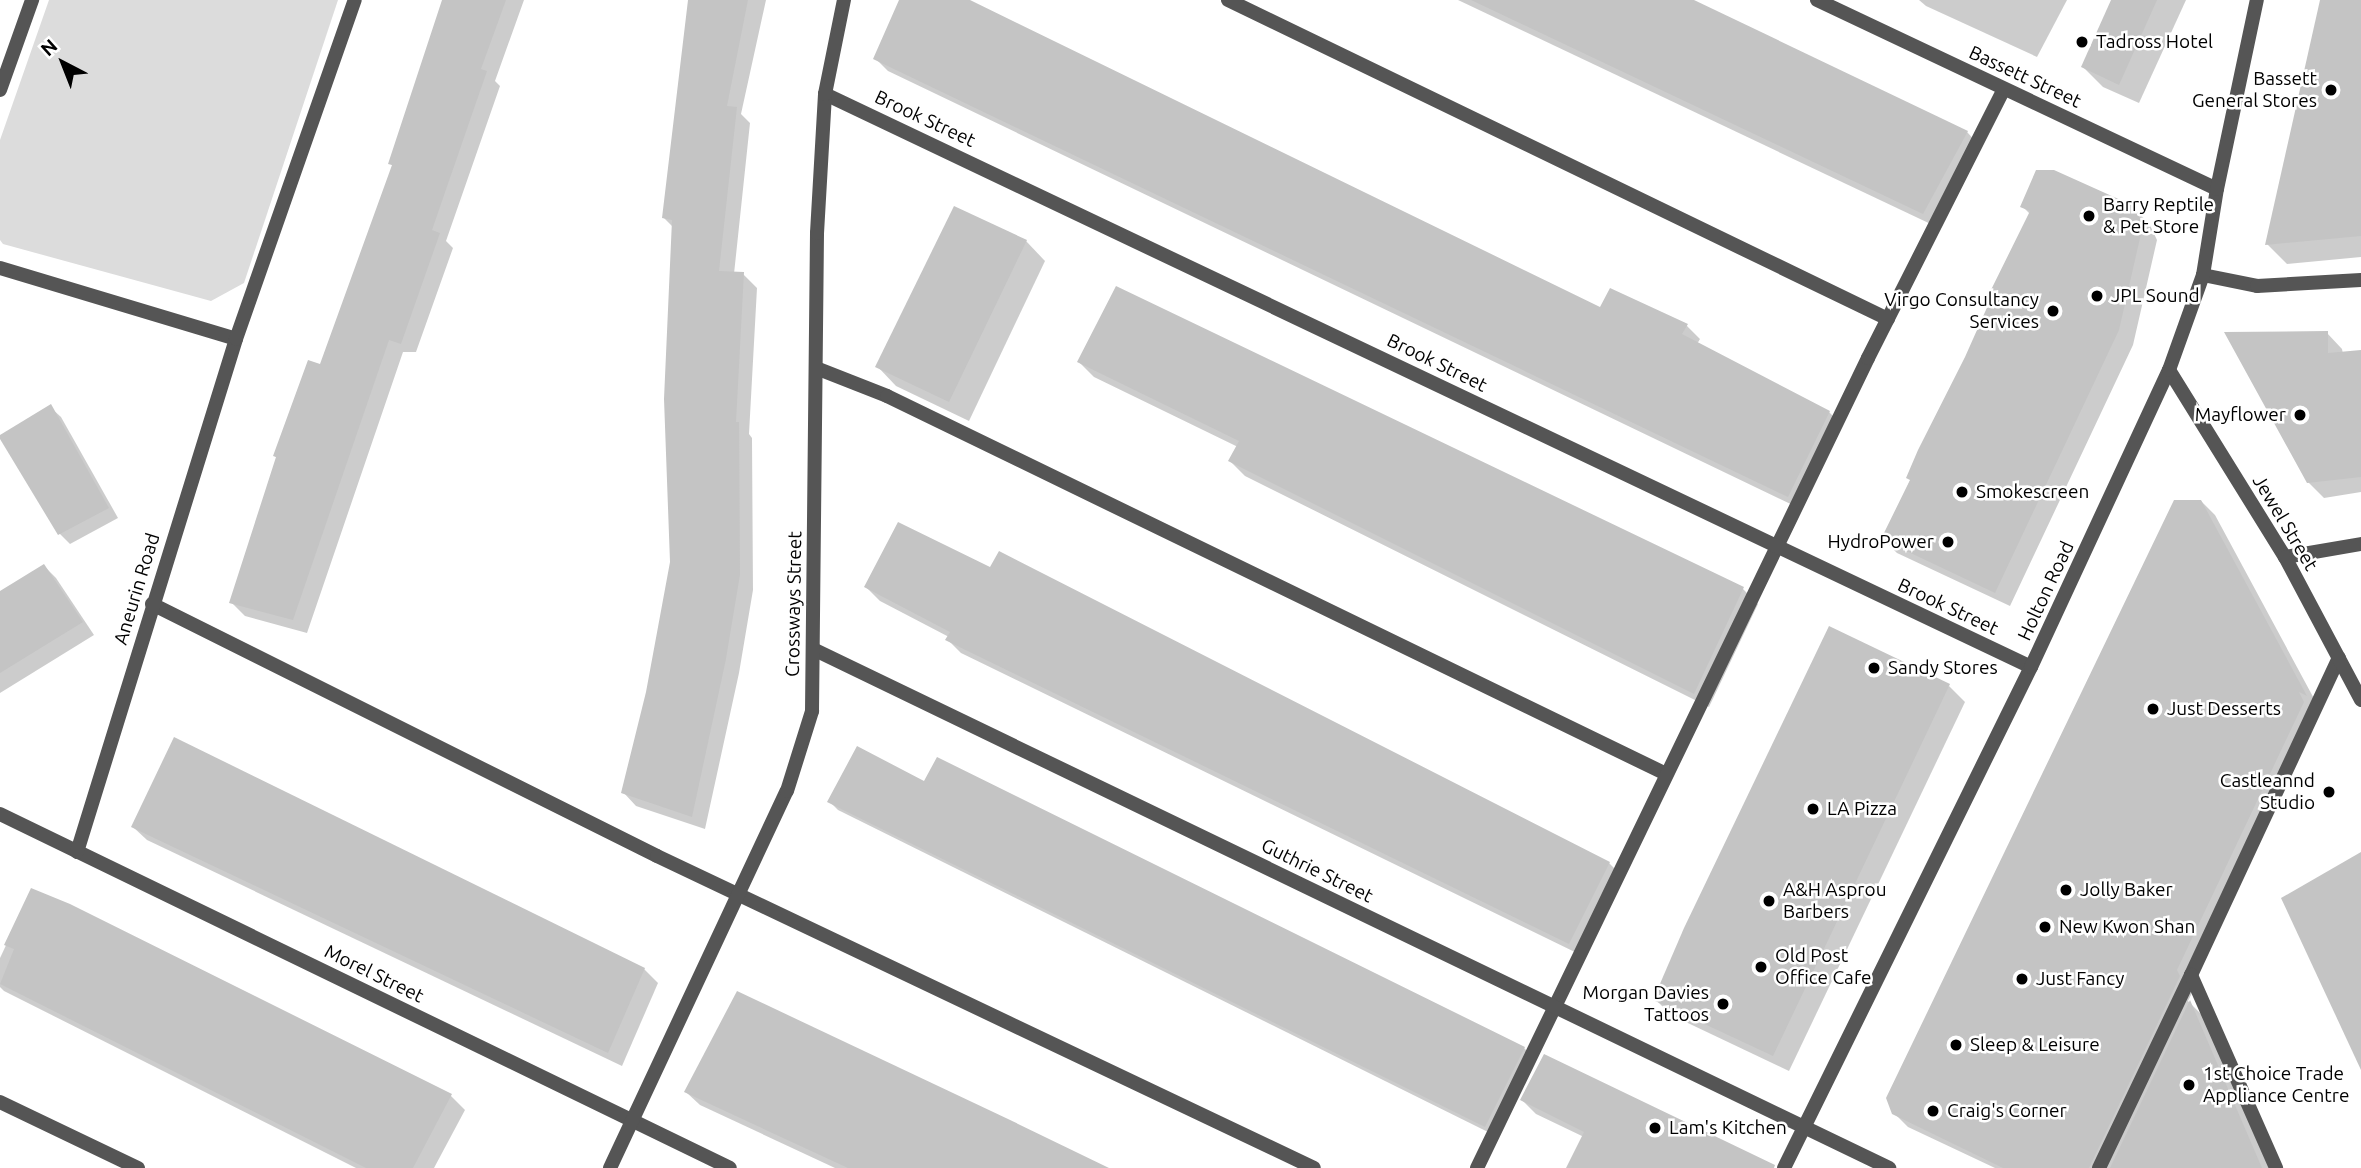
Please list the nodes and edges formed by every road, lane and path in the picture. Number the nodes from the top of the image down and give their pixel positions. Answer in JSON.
{"nodes":[{"id":1,"x":32,"y":0,"type":"edge"},
{"id":2,"x":355,"y":0,"type":"edge"},
{"id":3,"x":844,"y":0,"type":"edge"},
{"id":4,"x":1228,"y":0,"type":"edge"},
{"id":5,"x":1817,"y":0,"type":"edge"},
{"id":6,"x":2257,"y":0,"type":"edge"},
{"id":7,"x":0,"y":89,"type":"edge"},
{"id":8,"x":2004,"y":89,"type":"junction"},
{"id":9,"x":825,"y":94,"type":"junction"},
{"id":10,"x":2217,"y":189,"type":"junction"},
{"id":11,"x":0,"y":268,"type":"edge"},
{"id":12,"x":2203,"y":275,"type":"junction"},
{"id":13,"x":2361,"y":279,"type":"edge"},
{"id":14,"x":1888,"y":319,"type":"junction"},
{"id":15,"x":236,"y":339,"type":"junction"},
{"id":16,"x":816,"y":368,"type":"junction"},
{"id":17,"x":2169,"y":370,"type":"junction"},
{"id":18,"x":2361,"y":544,"type":"edge"},
{"id":19,"x":1777,"y":547,"type":"junction"},
{"id":20,"x":2285,"y":557,"type":"junction"},
{"id":21,"x":152,"y":604,"type":"junction"},
{"id":22,"x":813,"y":649,"type":"junction"},
{"id":23,"x":2339,"y":658,"type":"junction"},
{"id":24,"x":2031,"y":667,"type":"junction"},
{"id":25,"x":2361,"y":700,"type":"edge"},
{"id":26,"x":1667,"y":774,"type":"junction"},
{"id":27,"x":0,"y":814,"type":"edge"},
{"id":28,"x":77,"y":852,"type":"junction"},
{"id":29,"x":738,"y":895,"type":"junction"},
{"id":30,"x":2191,"y":975,"type":"junction"},
{"id":31,"x":1556,"y":1009,"type":"junction"},
{"id":32,"x":0,"y":1102,"type":"edge"},
{"id":33,"x":633,"y":1121,"type":"junction"},
{"id":34,"x":1804,"y":1127,"type":"junction"},
{"id":35,"x":138,"y":1168,"type":"edge"},
{"id":36,"x":610,"y":1168,"type":"edge"},
{"id":37,"x":730,"y":1168,"type":"edge"},
{"id":38,"x":1314,"y":1168,"type":"edge"},
{"id":39,"x":1477,"y":1168,"type":"edge"},
{"id":40,"x":1784,"y":1168,"type":"edge"},
{"id":41,"x":1889,"y":1168,"type":"edge"},
{"id":42,"x":2099,"y":1168,"type":"edge"},
{"id":43,"x":2276,"y":1168,"type":"edge"}],
"edges":[{"from":1,"to":7,"type":"street"},
{"from":2,"to":15,"type":"street","name":"Aneurin Road"},
{"from":3,"to":9,"type":"street","name":"Crossways Street"},
{"from":4,"to":14,"type":"street"},
{"from":5,"to":8,"type":"street","name":"Bassett Street"},
{"from":6,"to":10,"type":"street","name":"Holton Road"},
{"from":8,"to":10,"type":"street","name":"Bassett Street"},
{"from":8,"to":14,"type":"street"},
{"from":9,"to":16,"type":"street","name":"Crossways Street"},
{"from":9,"to":19,"type":"street","name":"Brook Street"},
{"from":10,"to":12,"type":"street","name":"Holton Road"},
{"from":11,"to":15,"type":"street"},
{"from":12,"to":13,"type":"street"},
{"from":12,"to":17,"type":"street","name":"Holton Road"},
{"from":14,"to":19,"type":"street"},
{"from":15,"to":21,"type":"street","name":"Aneurin Road"},
{"from":16,"to":22,"type":"street","name":"Crossways Street"},
{"from":16,"to":26,"type":"street"},
{"from":17,"to":20,"type":"street","name":"Jewel Street"},
{"from":17,"to":24,"type":"street","name":"Holton Road"},
{"from":18,"to":20,"type":"street"},
{"from":19,"to":24,"type":"street","name":"Brook Street"},
{"from":19,"to":26,"type":"street"},
{"from":20,"to":23,"type":"street","name":"Jewel Street"},
{"from":21,"to":28,"type":"street","name":"Aneurin Road"},
{"from":21,"to":29,"type":"street"},
{"from":22,"to":29,"type":"street","name":"Crossways Street"},
{"from":22,"to":31,"type":"street","name":"Guthrie Street"},
{"from":23,"to":25,"type":"street","name":"Jewel Street"},
{"from":23,"to":30,"type":"street"},
{"from":24,"to":34,"type":"street","name":"Holton Road"},
{"from":26,"to":31,"type":"street"},
{"from":27,"to":28,"type":"street","name":"Morel Street"},
{"from":28,"to":33,"type":"street","name":"Morel Street"},
{"from":29,"to":33,"type":"street","name":"Crossways Street"},
{"from":29,"to":38,"type":"street"},
{"from":30,"to":42,"type":"street"},
{"from":30,"to":43,"type":"street"},
{"from":31,"to":34,"type":"street","name":"Guthrie Street"},
{"from":31,"to":39,"type":"street"},
{"from":32,"to":35,"type":"street"},
{"from":33,"to":36,"type":"street","name":"Crossways Street"},
{"from":33,"to":37,"type":"street","name":"Morel Street"},
{"from":34,"to":40,"type":"street","name":"Holton Road"},
{"from":34,"to":41,"type":"street","name":"Guthrie Street"}]}
